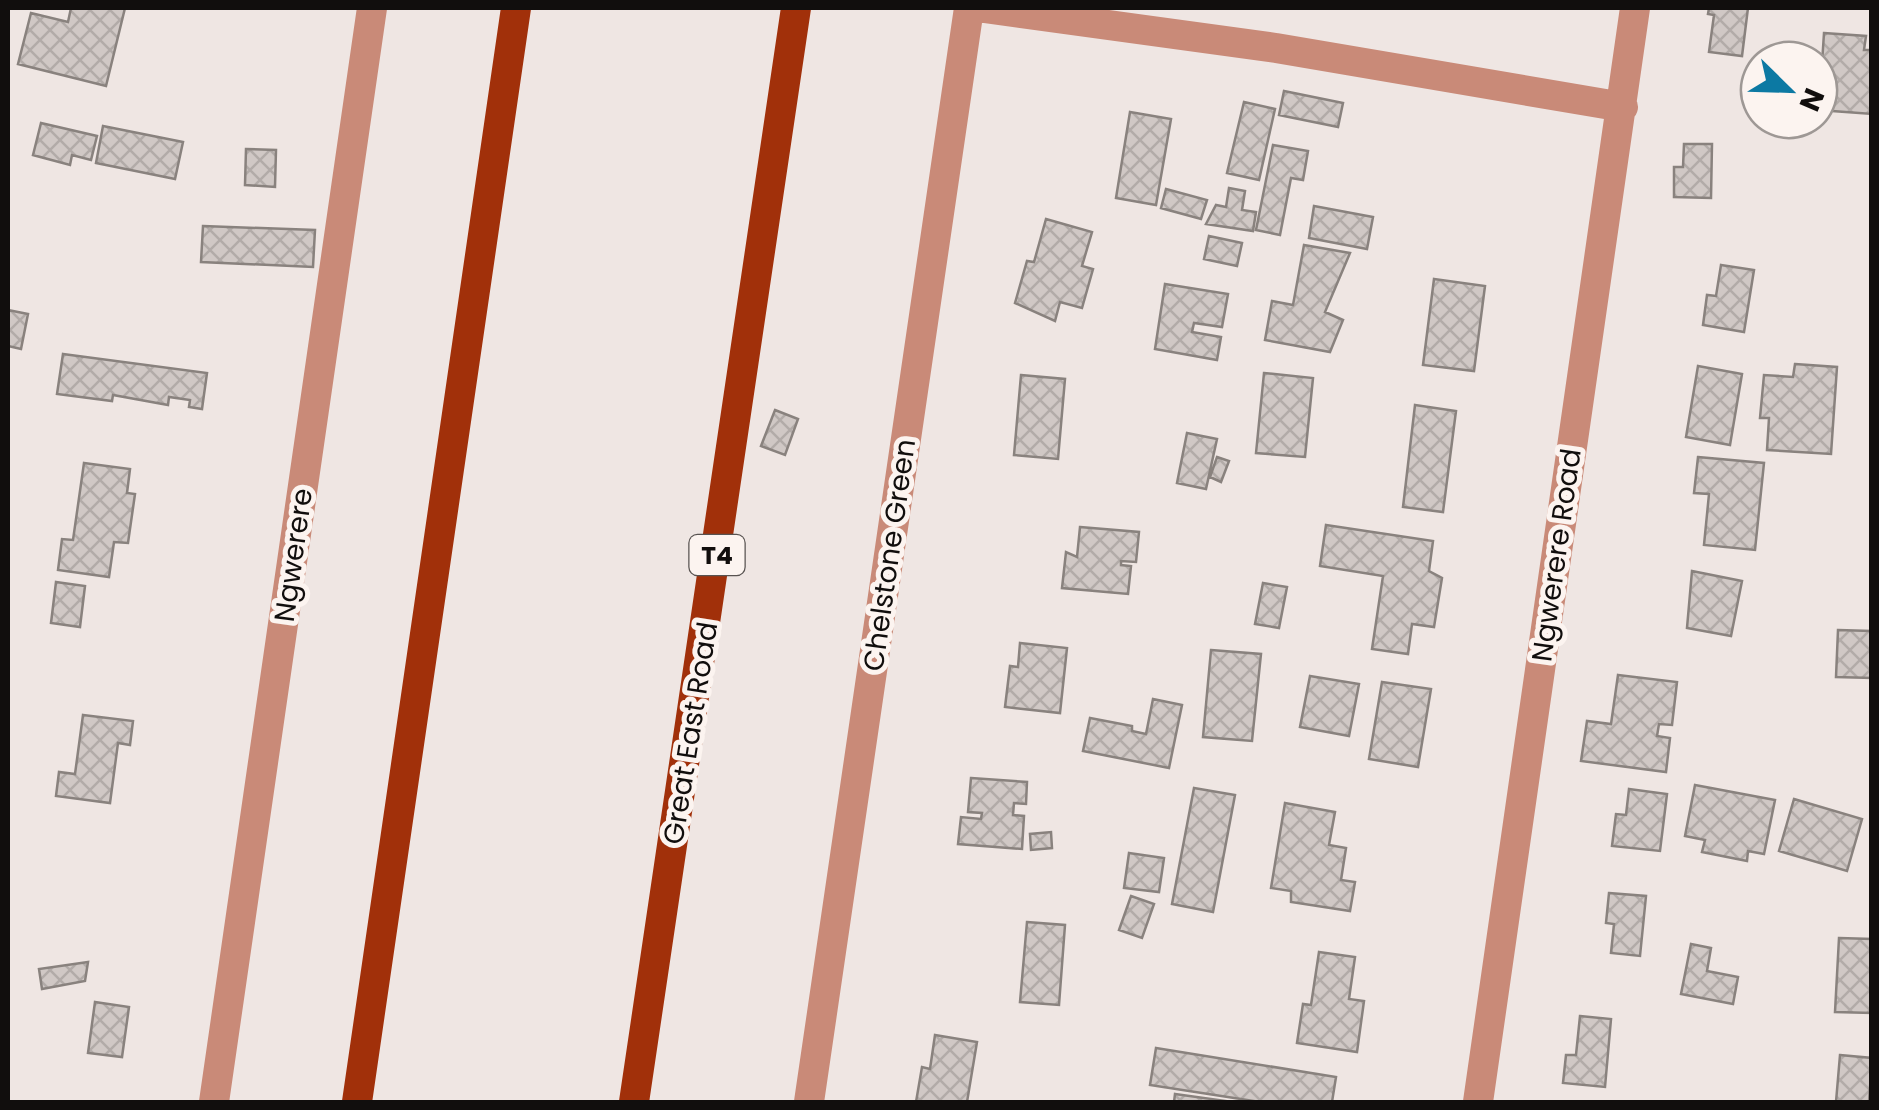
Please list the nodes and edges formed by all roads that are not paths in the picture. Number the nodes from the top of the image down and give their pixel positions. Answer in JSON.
{"nodes":[{"id":1,"x":372,"y":8,"type":"edge"},
{"id":2,"x":516,"y":8,"type":"edge"},
{"id":3,"x":796,"y":8,"type":"edge"},
{"id":4,"x":969,"y":8,"type":"edge"},
{"id":5,"x":984,"y":8,"type":"edge"},
{"id":6,"x":1636,"y":8,"type":"edge"},
{"id":7,"x":1622,"y":106,"type":"junction"},
{"id":8,"x":214,"y":1102,"type":"edge"},
{"id":9,"x":357,"y":1102,"type":"edge"},
{"id":10,"x":634,"y":1102,"type":"edge"},
{"id":11,"x":809,"y":1102,"type":"edge"},
{"id":12,"x":1478,"y":1102,"type":"edge"}],
"edges":[{"from":1,"to":8,"type":"street","name":"Ngwerere"},
{"from":2,"to":9,"type":"main road"},
{"from":3,"to":10,"type":"main road","name":"Great East Road","number":"T4"},
{"from":4,"to":11,"type":"street","name":"Chelstone Green"},
{"from":5,"to":7,"type":"street"},
{"from":6,"to":7,"type":"street","name":"Ngwerere Road"},
{"from":7,"to":12,"type":"street","name":"Ngwerere Road"}]}
